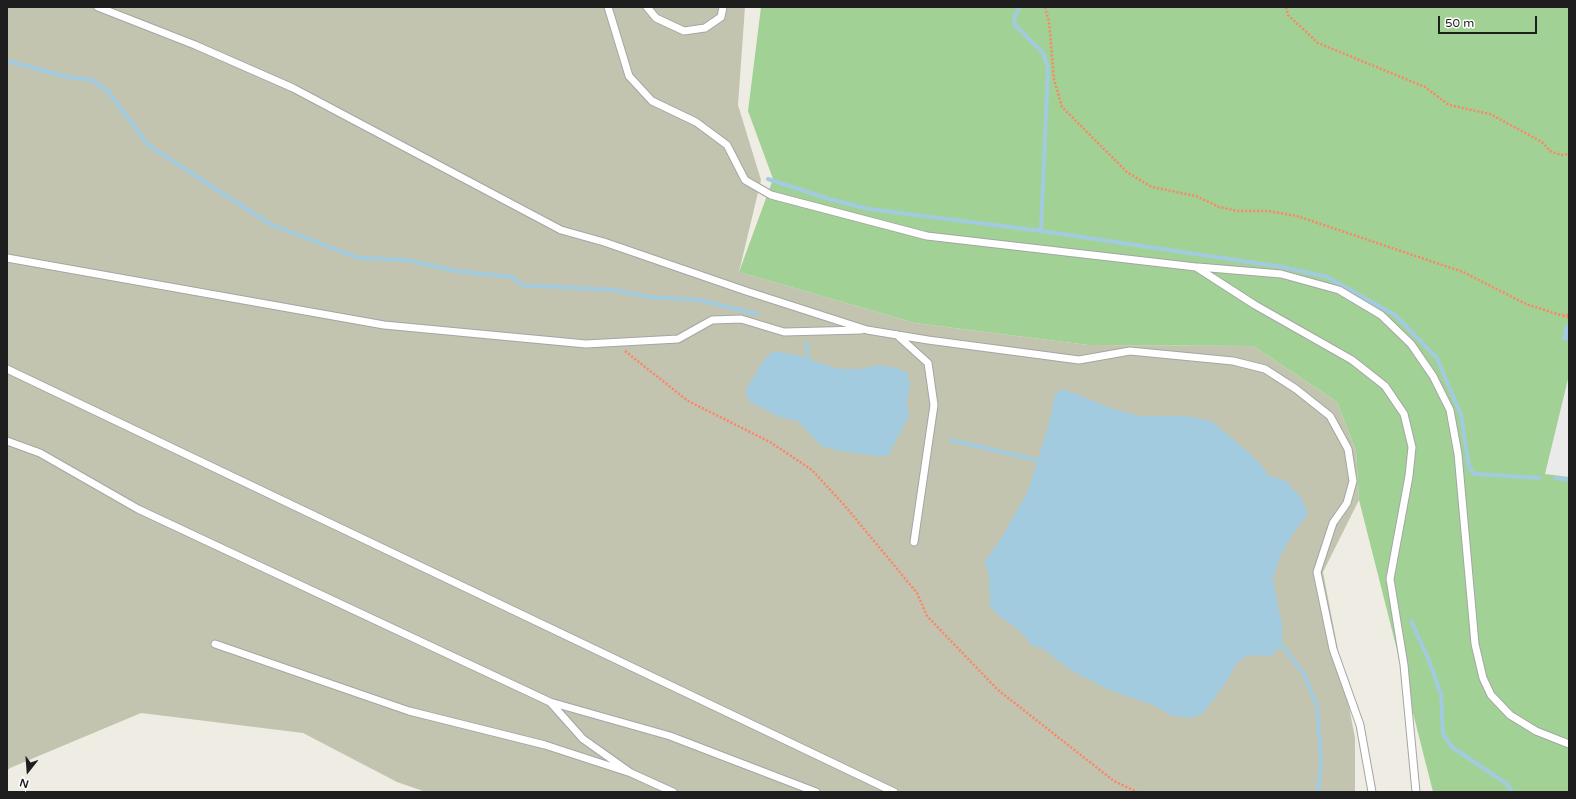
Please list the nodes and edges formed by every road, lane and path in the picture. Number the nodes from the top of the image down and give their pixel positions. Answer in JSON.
{"nodes":[{"id":1,"x":98,"y":7,"type":"edge"},
{"id":2,"x":608,"y":7,"type":"edge"},
{"id":3,"x":647,"y":7,"type":"edge"},
{"id":4,"x":723,"y":7,"type":"edge"},
{"id":5,"x":1045,"y":7,"type":"edge"},
{"id":6,"x":1286,"y":7,"type":"edge"},
{"id":7,"x":1569,"y":154,"type":"edge"},
{"id":8,"x":7,"y":258,"type":"edge"},
{"id":9,"x":1196,"y":267,"type":"junction"},
{"id":10,"x":1569,"y":314,"type":"edge"},
{"id":11,"x":1560,"y":315,"type":"junction"},
{"id":12,"x":1569,"y":318,"type":"edge"},
{"id":13,"x":867,"y":330,"type":"junction"},
{"id":14,"x":897,"y":335,"type":"junction"},
{"id":15,"x":614,"y":343,"type":"junction"},
{"id":16,"x":7,"y":369,"type":"edge"},
{"id":17,"x":7,"y":441,"type":"edge"},
{"id":18,"x":914,"y":542,"type":"dead end"},
{"id":19,"x":215,"y":644,"type":"dead end"},
{"id":20,"x":550,"y":702,"type":"junction"},
{"id":21,"x":1569,"y":744,"type":"edge"},
{"id":22,"x":631,"y":773,"type":"junction"},
{"id":23,"x":673,"y":792,"type":"edge"},
{"id":24,"x":816,"y":792,"type":"edge"},
{"id":25,"x":894,"y":792,"type":"edge"},
{"id":26,"x":1137,"y":792,"type":"edge"},
{"id":27,"x":1372,"y":792,"type":"edge"},
{"id":28,"x":1416,"y":792,"type":"edge"}],
"edges":[{"from":1,"to":13,"type":"lane"},
{"from":2,"to":9,"type":"lane"},
{"from":3,"to":4,"type":"lane"},
{"from":5,"to":11,"type":"path"},
{"from":6,"to":7,"type":"path"},
{"from":8,"to":15,"type":"lane"},
{"from":9,"to":21,"type":"lane"},
{"from":9,"to":28,"type":"lane"},
{"from":10,"to":11,"type":"path"},
{"from":11,"to":12,"type":"path"},
{"from":13,"to":14,"type":"lane"},
{"from":13,"to":15,"type":"lane"},
{"from":14,"to":18,"type":"lane"},
{"from":14,"to":27,"type":"lane"},
{"from":15,"to":26,"type":"path"},
{"from":16,"to":25,"type":"lane"},
{"from":17,"to":20,"type":"lane"},
{"from":19,"to":22,"type":"lane"},
{"from":20,"to":22,"type":"lane"},
{"from":20,"to":24,"type":"lane"},
{"from":22,"to":23,"type":"lane"}]}
